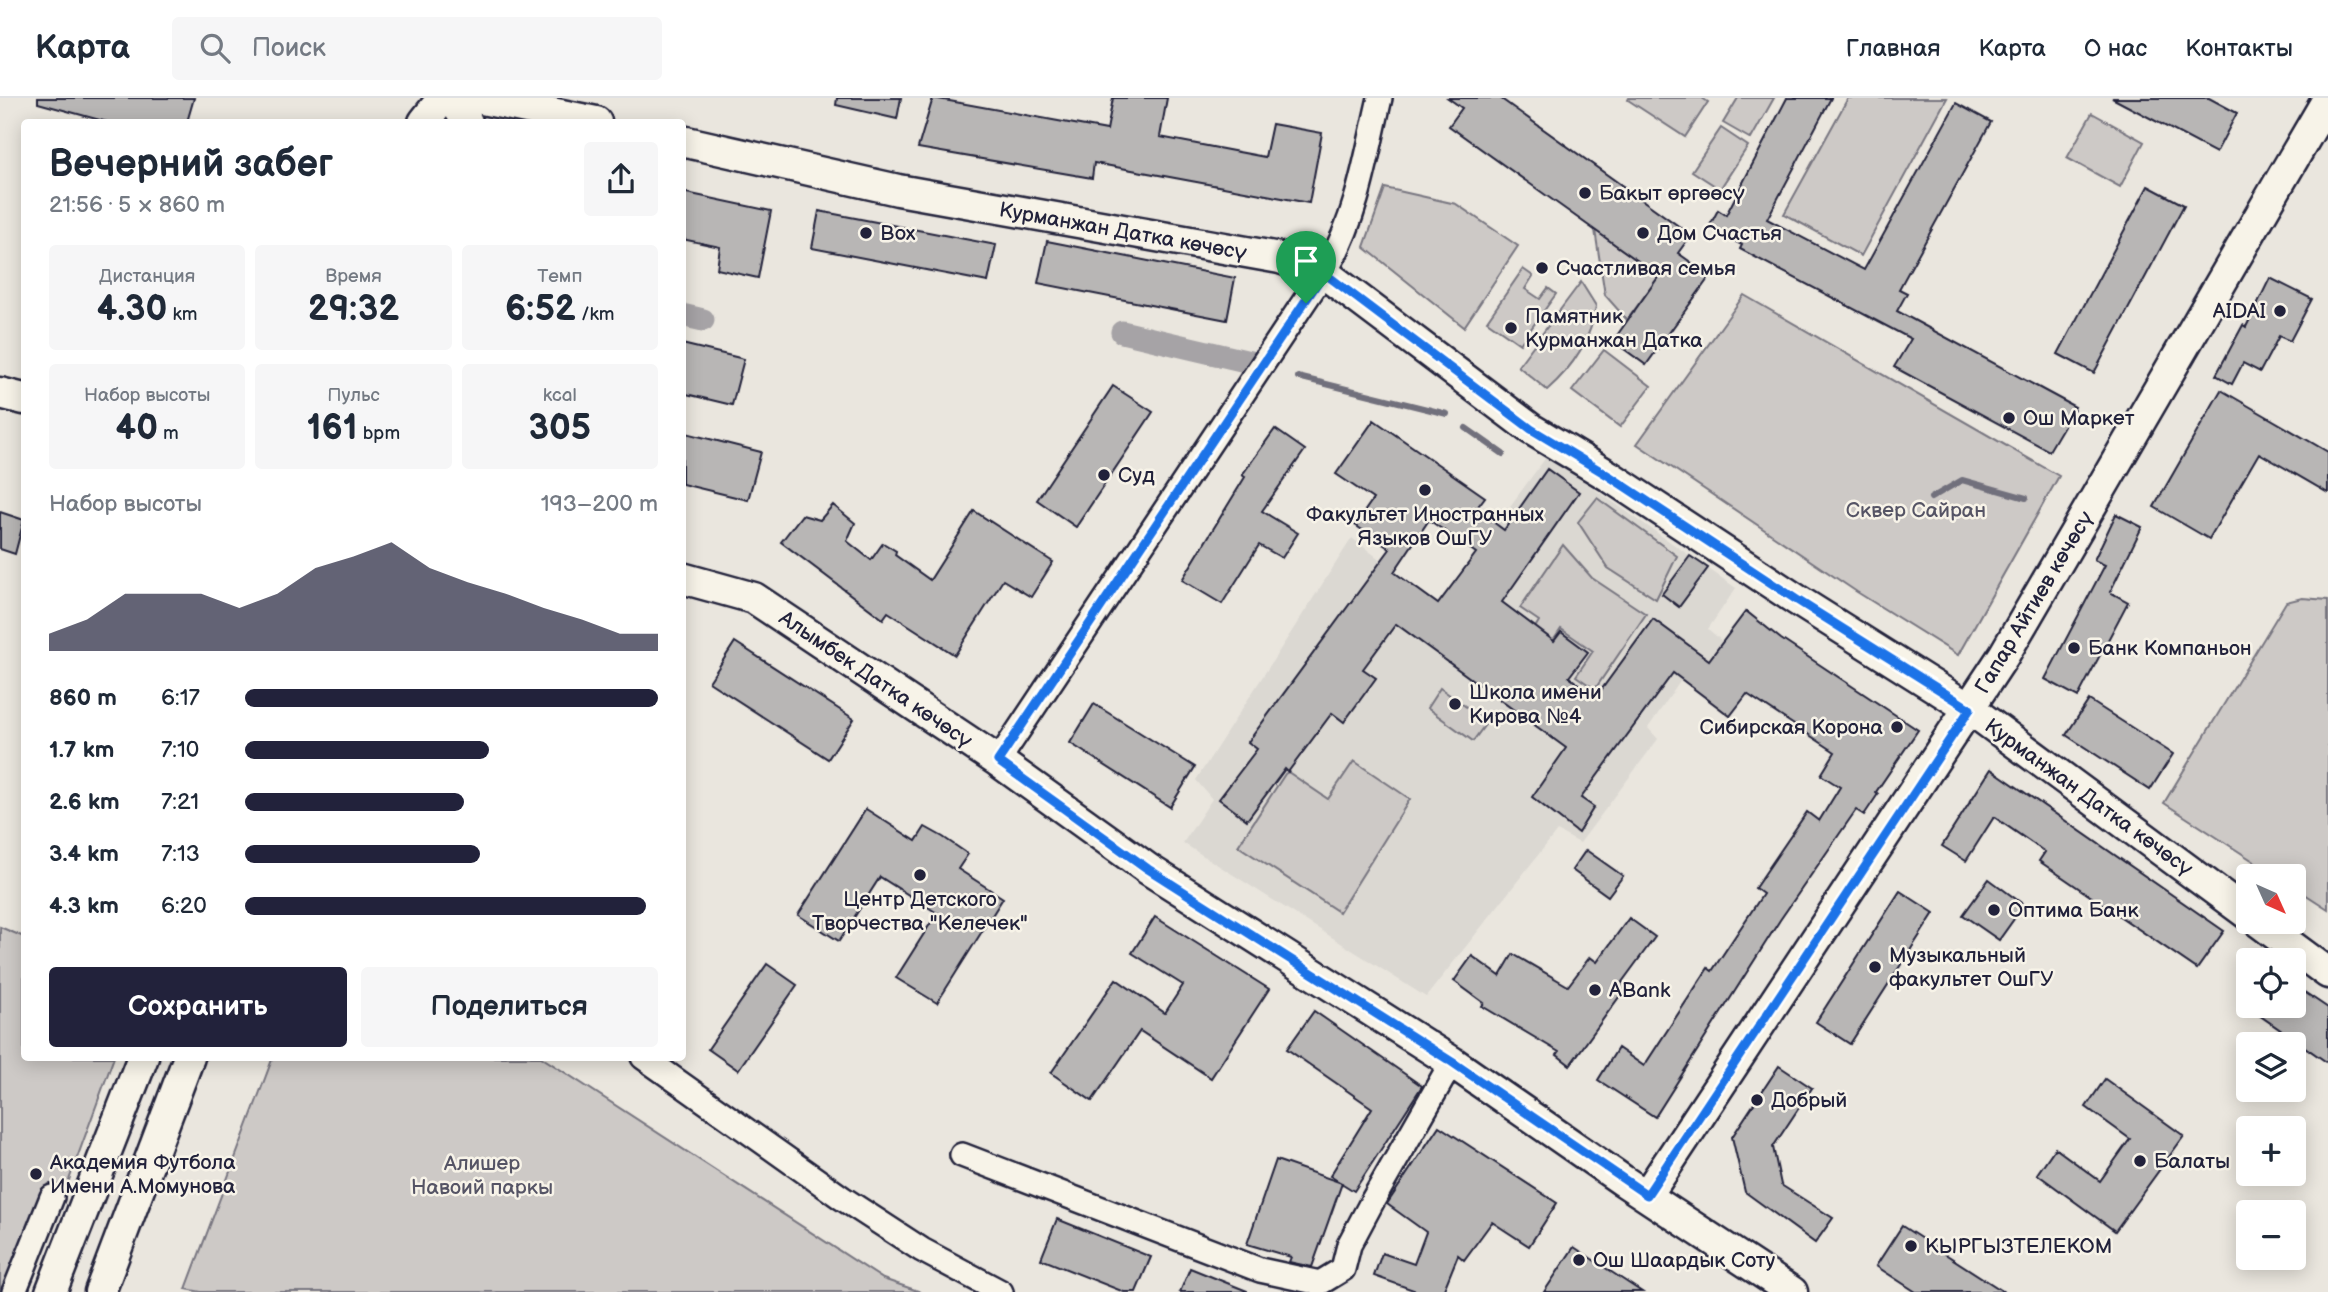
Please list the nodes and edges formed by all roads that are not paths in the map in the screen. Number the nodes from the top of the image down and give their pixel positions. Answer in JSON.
{"nodes":[{"id":1,"x":443,"y":98,"type":"edge"},
{"id":2,"x":453,"y":98,"type":"edge"},
{"id":3,"x":477,"y":98,"type":"edge"},
{"id":4,"x":1380,"y":98,"type":"edge"},
{"id":5,"x":2328,"y":99,"type":"edge"},
{"id":6,"x":426,"y":119,"type":"edge"},
{"id":7,"x":465,"y":119,"type":"edge"},
{"id":8,"x":581,"y":119,"type":"edge"},
{"id":9,"x":686,"y":142,"type":"edge"},
{"id":10,"x":1324,"y":273,"type":"junction"},
{"id":11,"x":0,"y":393,"type":"edge"},
{"id":12,"x":21,"y":398,"type":"edge"},
{"id":13,"x":686,"y":579,"type":"edge"},
{"id":14,"x":1970,"y":709,"type":"junction"},
{"id":15,"x":998,"y":761,"type":"junction"},
{"id":16,"x":2236,"y":905,"type":"edge"},
{"id":17,"x":2275,"y":934,"type":"edge"},
{"id":18,"x":2328,"y":973,"type":"edge"},
{"id":19,"x":141,"y":1061,"type":"edge"},
{"id":20,"x":187,"y":1061,"type":"edge"},
{"id":21,"x":649,"y":1061,"type":"edge"},
{"id":22,"x":1452,"y":1062,"type":"junction"},
{"id":23,"x":962,"y":1154,"type":"dead end"},
{"id":24,"x":1647,"y":1195,"type":"junction"},
{"id":25,"x":52,"y":1197,"type":"dead end"},
{"id":26,"x":14,"y":1292,"type":"edge"},
{"id":27,"x":51,"y":1292,"type":"edge"},
{"id":28,"x":100,"y":1292,"type":"edge"},
{"id":29,"x":1001,"y":1292,"type":"edge"},
{"id":30,"x":1792,"y":1292,"type":"edge"}],
"edges":[{"from":1,"to":6,"type":"main road"},
{"from":2,"to":7,"type":"main road"},
{"from":3,"to":8,"type":"main road"},
{"from":4,"to":10,"type":"street"},
{"from":5,"to":14,"type":"main road","name":"Гапар Айтиев көчөсү"},
{"from":9,"to":10,"type":"main road","name":"Курманжан Датка көчөсү"},
{"from":10,"to":14,"type":"main road","name":"Курманжан Датка көчөсү"},
{"from":10,"to":15,"type":"street"},
{"from":11,"to":12,"type":"main road"},
{"from":13,"to":15,"type":"main road","name":"Алымбек Датка көчөсү"},
{"from":14,"to":16,"type":"main road","name":"Курманжан Датка көчөсү"},
{"from":14,"to":24,"type":"main road","name":"Гапар Айтиев көчөсү"},
{"from":15,"to":22,"type":"main road","name":"Алымбек Датка көчөсү"},
{"from":17,"to":18,"type":"main road"},
{"from":19,"to":27,"type":"main road"},
{"from":20,"to":28,"type":"main road"},
{"from":21,"to":29,"type":"street"},
{"from":22,"to":23,"type":"street"},
{"from":22,"to":24,"type":"main road","name":"Алымбек Датка көчөсү"},
{"from":24,"to":30,"type":"main road","name":"Алымбек Датка көчөсү"},
{"from":25,"to":26,"type":"street"}]}
